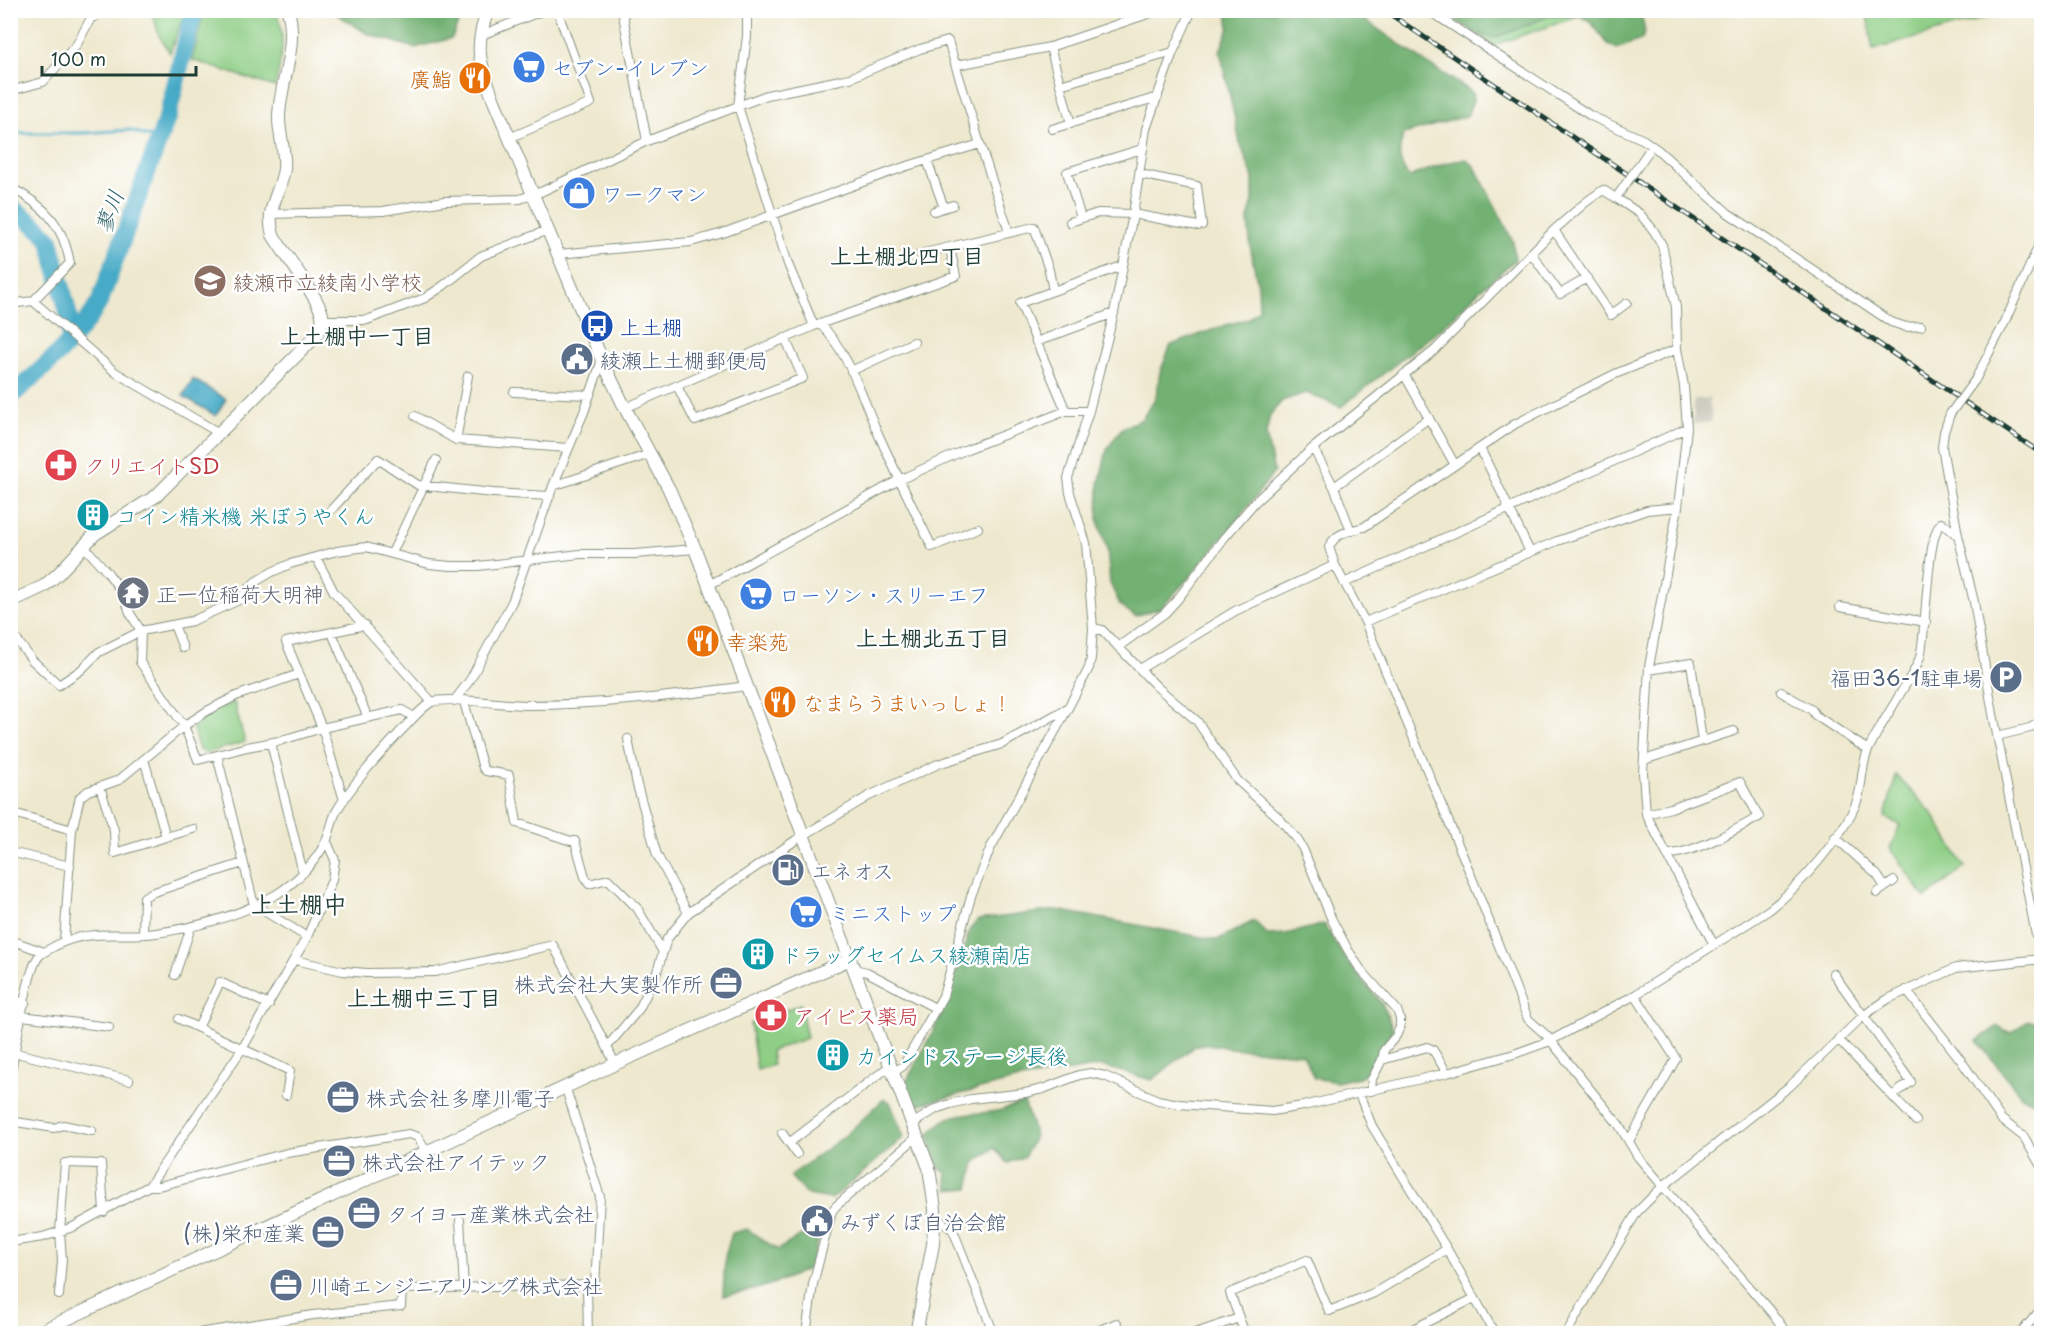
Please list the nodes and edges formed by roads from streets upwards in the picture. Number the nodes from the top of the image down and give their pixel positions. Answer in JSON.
{"nodes":[{"id":1,"x":288,"y":10,"type":"edge"},
{"id":2,"x":488,"y":10,"type":"edge"},
{"id":3,"x":544,"y":10,"type":"edge"},
{"id":4,"x":557,"y":10,"type":"edge"},
{"id":5,"x":622,"y":10,"type":"edge"},
{"id":6,"x":747,"y":10,"type":"edge"},
{"id":7,"x":1160,"y":10,"type":"edge"},
{"id":8,"x":1192,"y":10,"type":"edge"},
{"id":9,"x":1428,"y":10,"type":"edge"},
{"id":10,"x":1137,"y":14,"type":"edge"},
{"id":11,"x":95,"y":17,"type":"dead end"},
{"id":12,"x":479,"y":36,"type":"junction"},
{"id":13,"x":1050,"y":47,"type":"junction"},
{"id":14,"x":1173,"y":52,"type":"junction"},
{"id":15,"x":957,"y":65,"type":"junction"},
{"id":16,"x":1060,"y":85,"type":"junction"},
{"id":17,"x":10,"y":91,"type":"edge"},
{"id":18,"x":1158,"y":97,"type":"junction"},
{"id":19,"x":738,"y":106,"type":"junction"},
{"id":20,"x":1071,"y":124,"type":"junction"},
{"id":21,"x":1052,"y":129,"type":"dead end"},
{"id":22,"x":509,"y":138,"type":"junction"},
{"id":23,"x":647,"y":141,"type":"junction"},
{"id":24,"x":980,"y":144,"type":"junction"},
{"id":25,"x":1142,"y":149,"type":"junction"},
{"id":26,"x":1650,"y":149,"type":"junction"},
{"id":27,"x":927,"y":160,"type":"junction"},
{"id":28,"x":1140,"y":174,"type":"junction"},
{"id":29,"x":10,"y":187,"type":"edge"},
{"id":30,"x":534,"y":195,"type":"junction"},
{"id":31,"x":1617,"y":196,"type":"junction"},
{"id":32,"x":953,"y":205,"type":"dead end"},
{"id":33,"x":944,"y":208,"type":"junction"},
{"id":34,"x":934,"y":211,"type":"dead end"},
{"id":35,"x":269,"y":214,"type":"junction"},
{"id":36,"x":1133,"y":214,"type":"junction"},
{"id":37,"x":772,"y":216,"type":"junction"},
{"id":38,"x":1080,"y":218,"type":"junction"},
{"id":39,"x":1070,"y":222,"type":"dead end"},
{"id":40,"x":548,"y":230,"type":"junction"},
{"id":41,"x":1554,"y":230,"type":"junction"},
{"id":42,"x":1009,"y":232,"type":"junction"},
{"id":43,"x":2042,"y":238,"type":"edge"},
{"id":44,"x":950,"y":248,"type":"junction"},
{"id":45,"x":558,"y":254,"type":"junction"},
{"id":46,"x":1532,"y":254,"type":"junction"},
{"id":47,"x":920,"y":255,"type":"dead end"},
{"id":48,"x":1122,"y":266,"type":"junction"},
{"id":49,"x":1587,"y":278,"type":"junction"},
{"id":50,"x":1053,"y":291,"type":"junction"},
{"id":51,"x":33,"y":301,"type":"junction"},
{"id":52,"x":1628,"y":303,"type":"dead end"},
{"id":53,"x":10,"y":304,"type":"edge"},
{"id":54,"x":1114,"y":313,"type":"junction"},
{"id":55,"x":323,"y":320,"type":"junction"},
{"id":56,"x":817,"y":325,"type":"junction"},
{"id":57,"x":1922,"y":326,"type":"dead end"},
{"id":58,"x":785,"y":338,"type":"junction"},
{"id":59,"x":914,"y":342,"type":"dead end"},
{"id":60,"x":1036,"y":342,"type":"junction"},
{"id":61,"x":1677,"y":349,"type":"junction"},
{"id":62,"x":602,"y":360,"type":"junction"},
{"id":63,"x":851,"y":371,"type":"junction"},
{"id":64,"x":1404,"y":374,"type":"junction"},
{"id":65,"x":468,"y":376,"type":"dead end"},
{"id":66,"x":677,"y":386,"type":"junction"},
{"id":67,"x":514,"y":392,"type":"dead end"},
{"id":68,"x":590,"y":395,"type":"junction"},
{"id":69,"x":625,"y":408,"type":"junction"},
{"id":70,"x":1066,"y":411,"type":"junction"},
{"id":71,"x":1089,"y":411,"type":"junction"},
{"id":72,"x":415,"y":416,"type":"dead end"},
{"id":73,"x":1429,"y":418,"type":"junction"},
{"id":74,"x":1687,"y":428,"type":"junction"},
{"id":75,"x":219,"y":433,"type":"junction"},
{"id":76,"x":456,"y":440,"type":"junction"},
{"id":77,"x":1480,"y":447,"type":"junction"},
{"id":78,"x":568,"y":448,"type":"junction"},
{"id":79,"x":1313,"y":448,"type":"junction"},
{"id":80,"x":650,"y":454,"type":"junction"},
{"id":81,"x":436,"y":460,"type":"dead end"},
{"id":82,"x":1455,"y":465,"type":"junction"},
{"id":83,"x":899,"y":480,"type":"junction"},
{"id":84,"x":423,"y":486,"type":"junction"},
{"id":85,"x":553,"y":486,"type":"junction"},
{"id":86,"x":1334,"y":487,"type":"junction"},
{"id":87,"x":550,"y":496,"type":"junction"},
{"id":88,"x":1678,"y":507,"type":"junction"},
{"id":89,"x":1510,"y":509,"type":"junction"},
{"id":90,"x":331,"y":510,"type":"dead end"},
{"id":91,"x":978,"y":528,"type":"dead end"},
{"id":92,"x":1351,"y":531,"type":"junction"},
{"id":93,"x":1958,"y":535,"type":"junction"},
{"id":94,"x":83,"y":545,"type":"junction"},
{"id":95,"x":695,"y":549,"type":"junction"},
{"id":96,"x":1530,"y":552,"type":"junction"},
{"id":97,"x":392,"y":553,"type":"junction"},
{"id":98,"x":316,"y":557,"type":"junction"},
{"id":99,"x":527,"y":559,"type":"junction"},
{"id":100,"x":1335,"y":565,"type":"junction"},
{"id":101,"x":1344,"y":584,"type":"junction"},
{"id":102,"x":709,"y":585,"type":"junction"},
{"id":103,"x":10,"y":602,"type":"edge"},
{"id":104,"x":1840,"y":607,"type":"dead end"},
{"id":105,"x":1365,"y":622,"type":"junction"},
{"id":106,"x":1926,"y":622,"type":"junction"},
{"id":107,"x":174,"y":625,"type":"junction"},
{"id":108,"x":365,"y":625,"type":"junction"},
{"id":109,"x":1093,"y":628,"type":"junction"},
{"id":110,"x":10,"y":631,"type":"edge"},
{"id":111,"x":141,"y":631,"type":"junction"},
{"id":112,"x":332,"y":633,"type":"junction"},
{"id":113,"x":1118,"y":647,"type":"junction"},
{"id":114,"x":183,"y":648,"type":"dead end"},
{"id":115,"x":1140,"y":669,"type":"junction"},
{"id":116,"x":1649,"y":670,"type":"junction"},
{"id":117,"x":299,"y":674,"type":"junction"},
{"id":118,"x":747,"y":686,"type":"junction"},
{"id":119,"x":1781,"y":692,"type":"dead end"},
{"id":120,"x":454,"y":701,"type":"junction"},
{"id":121,"x":432,"y":702,"type":"junction"},
{"id":122,"x":465,"y":702,"type":"junction"},
{"id":123,"x":1068,"y":708,"type":"junction"},
{"id":124,"x":414,"y":717,"type":"junction"},
{"id":125,"x":368,"y":718,"type":"junction"},
{"id":126,"x":2042,"y":721,"type":"edge"},
{"id":127,"x":184,"y":726,"type":"junction"},
{"id":128,"x":322,"y":728,"type":"junction"},
{"id":129,"x":1734,"y":731,"type":"dead end"},
{"id":130,"x":1997,"y":736,"type":"junction"},
{"id":131,"x":628,"y":739,"type":"dead end"},
{"id":132,"x":1702,"y":741,"type":"junction"},
{"id":133,"x":271,"y":743,"type":"junction"},
{"id":134,"x":1868,"y":750,"type":"junction"},
{"id":135,"x":217,"y":755,"type":"junction"},
{"id":136,"x":144,"y":759,"type":"junction"},
{"id":137,"x":1644,"y":760,"type":"junction"},
{"id":138,"x":100,"y":787,"type":"junction"},
{"id":139,"x":344,"y":800,"type":"junction"},
{"id":140,"x":10,"y":812,"type":"edge"},
{"id":141,"x":1647,"y":814,"type":"junction"},
{"id":142,"x":193,"y":829,"type":"dead end"},
{"id":143,"x":72,"y":830,"type":"junction"},
{"id":144,"x":803,"y":835,"type":"junction"},
{"id":145,"x":166,"y":837,"type":"junction"},
{"id":146,"x":1835,"y":837,"type":"junction"},
{"id":147,"x":327,"y":842,"type":"junction"},
{"id":148,"x":10,"y":852,"type":"edge"},
{"id":149,"x":1667,"y":854,"type":"junction"},
{"id":150,"x":243,"y":863,"type":"junction"},
{"id":151,"x":70,"y":866,"type":"junction"},
{"id":152,"x":303,"y":873,"type":"junction"},
{"id":153,"x":1894,"y":881,"type":"dead end"},
{"id":154,"x":1885,"y":887,"type":"junction"},
{"id":155,"x":1877,"y":893,"type":"dead end"},
{"id":156,"x":254,"y":905,"type":"junction"},
{"id":157,"x":688,"y":913,"type":"junction"},
{"id":158,"x":191,"y":927,"type":"junction"},
{"id":159,"x":143,"y":934,"type":"junction"},
{"id":160,"x":10,"y":937,"type":"edge"},
{"id":161,"x":307,"y":937,"type":"junction"},
{"id":162,"x":64,"y":941,"type":"junction"},
{"id":163,"x":2042,"y":943,"type":"edge"},
{"id":164,"x":1714,"y":945,"type":"junction"},
{"id":165,"x":44,"y":952,"type":"junction"},
{"id":166,"x":663,"y":952,"type":"junction"},
{"id":167,"x":2042,"y":959,"type":"edge"},
{"id":168,"x":295,"y":960,"type":"junction"},
{"id":169,"x":852,"y":964,"type":"junction"},
{"id":170,"x":1833,"y":973,"type":"dead end"},
{"id":171,"x":175,"y":975,"type":"dead end"},
{"id":172,"x":1906,"y":990,"type":"junction"},
{"id":173,"x":1635,"y":995,"type":"junction"},
{"id":174,"x":10,"y":1000,"type":"edge"},
{"id":175,"x":25,"y":1003,"type":"junction"},
{"id":176,"x":269,"y":1005,"type":"junction"},
{"id":177,"x":937,"y":1009,"type":"junction"},
{"id":178,"x":22,"y":1016,"type":"junction"},
{"id":179,"x":1863,"y":1016,"type":"junction"},
{"id":180,"x":179,"y":1019,"type":"dead end"},
{"id":181,"x":110,"y":1027,"type":"dead end"},
{"id":182,"x":198,"y":1028,"type":"junction"},
{"id":183,"x":1838,"y":1039,"type":"junction"},
{"id":184,"x":1550,"y":1041,"type":"junction"},
{"id":185,"x":607,"y":1047,"type":"junction"},
{"id":186,"x":242,"y":1049,"type":"junction"},
{"id":187,"x":16,"y":1053,"type":"junction"},
{"id":188,"x":1382,"y":1060,"type":"junction"},
{"id":189,"x":615,"y":1064,"type":"junction"},
{"id":190,"x":891,"y":1069,"type":"junction"},
{"id":191,"x":1447,"y":1073,"type":"junction"},
{"id":192,"x":10,"y":1075,"type":"edge"},
{"id":193,"x":129,"y":1080,"type":"dead end"},
{"id":194,"x":566,"y":1089,"type":"junction"},
{"id":195,"x":1371,"y":1091,"type":"junction"},
{"id":196,"x":1359,"y":1094,"type":"junction"},
{"id":197,"x":286,"y":1095,"type":"dead end"},
{"id":198,"x":1892,"y":1096,"type":"junction"},
{"id":199,"x":10,"y":1121,"type":"edge"},
{"id":200,"x":1916,"y":1121,"type":"dead end"},
{"id":201,"x":912,"y":1124,"type":"junction"},
{"id":202,"x":92,"y":1131,"type":"dead end"},
{"id":203,"x":782,"y":1133,"type":"dead end"},
{"id":204,"x":918,"y":1136,"type":"junction"},
{"id":205,"x":1629,"y":1141,"type":"junction"},
{"id":206,"x":789,"y":1143,"type":"junction"},
{"id":207,"x":426,"y":1152,"type":"junction"},
{"id":208,"x":797,"y":1154,"type":"dead end"},
{"id":209,"x":2042,"y":1168,"type":"edge"},
{"id":210,"x":149,"y":1186,"type":"junction"},
{"id":211,"x":1662,"y":1186,"type":"junction"},
{"id":212,"x":104,"y":1212,"type":"junction"},
{"id":213,"x":935,"y":1216,"type":"junction"},
{"id":214,"x":460,"y":1220,"type":"dead end"},
{"id":215,"x":60,"y":1232,"type":"junction"},
{"id":216,"x":10,"y":1242,"type":"edge"},
{"id":217,"x":1448,"y":1249,"type":"junction"},
{"id":218,"x":587,"y":1286,"type":"junction"},
{"id":219,"x":464,"y":1288,"type":"junction"},
{"id":220,"x":59,"y":1295,"type":"dead end"},
{"id":221,"x":1475,"y":1298,"type":"junction"},
{"id":222,"x":2042,"y":1308,"type":"edge"},
{"id":223,"x":1239,"y":1318,"type":"junction"},
{"id":224,"x":35,"y":1334,"type":"edge"},
{"id":225,"x":192,"y":1334,"type":"edge"},
{"id":226,"x":588,"y":1334,"type":"edge"},
{"id":227,"x":806,"y":1334,"type":"edge"},
{"id":228,"x":916,"y":1334,"type":"edge"},
{"id":229,"x":994,"y":1334,"type":"edge"},
{"id":230,"x":1090,"y":1334,"type":"edge"},
{"id":231,"x":1121,"y":1334,"type":"edge"},
{"id":232,"x":1194,"y":1334,"type":"edge"},
{"id":233,"x":1245,"y":1334,"type":"edge"},
{"id":234,"x":1403,"y":1334,"type":"edge"},
{"id":235,"x":1495,"y":1334,"type":"edge"},
{"id":236,"x":1566,"y":1334,"type":"edge"},
{"id":237,"x":1787,"y":1334,"type":"edge"},
{"id":238,"x":2020,"y":1334,"type":"edge"}],
"edges":[{"from":1,"to":35,"type":"street"},
{"from":2,"to":12,"type":"street"},
{"from":3,"to":12,"type":"street"},
{"from":4,"to":22,"type":"street"},
{"from":5,"to":23,"type":"street"},
{"from":6,"to":19,"type":"street"},
{"from":7,"to":10,"type":"street"},
{"from":8,"to":14,"type":"street"},
{"from":9,"to":26,"type":"street"},
{"from":10,"to":13,"type":"street"},
{"from":11,"to":17,"type":"street"},
{"from":12,"to":22,"type":"street"},
{"from":13,"to":15,"type":"street"},
{"from":13,"to":16,"type":"street"},
{"from":14,"to":16,"type":"street"},
{"from":14,"to":18,"type":"street"},
{"from":15,"to":19,"type":"street"},
{"from":15,"to":24,"type":"street"},
{"from":16,"to":20,"type":"street"},
{"from":18,"to":20,"type":"street"},
{"from":18,"to":25,"type":"street"},
{"from":19,"to":23,"type":"street"},
{"from":19,"to":37,"type":"street"},
{"from":20,"to":21,"type":"street"},
{"from":22,"to":30,"type":"street"},
{"from":23,"to":30,"type":"street"},
{"from":24,"to":27,"type":"street"},
{"from":24,"to":42,"type":"street"},
{"from":25,"to":28,"type":"street"},
{"from":25,"to":38,"type":"street"},
{"from":26,"to":31,"type":"street","bridge":true},
{"from":26,"to":57,"type":"street"},
{"from":27,"to":33,"type":"street"},
{"from":27,"to":37,"type":"street"},
{"from":28,"to":36,"type":"street"},
{"from":28,"to":36,"type":"street"},
{"from":29,"to":51,"type":"street"},
{"from":30,"to":35,"type":"street"},
{"from":30,"to":40,"type":"street"},
{"from":31,"to":41,"type":"street"},
{"from":31,"to":61,"type":"street"},
{"from":32,"to":33,"type":"street"},
{"from":33,"to":34,"type":"street"},
{"from":35,"to":55,"type":"street"},
{"from":36,"to":38,"type":"street"},
{"from":36,"to":48,"type":"street"},
{"from":37,"to":45,"type":"street"},
{"from":37,"to":56,"type":"street"},
{"from":38,"to":39,"type":"street"},
{"from":40,"to":45,"type":"street"},
{"from":40,"to":55,"type":"street"},
{"from":41,"to":46,"type":"street"},
{"from":41,"to":49,"type":"street"},
{"from":42,"to":44,"type":"street"},
{"from":42,"to":50,"type":"street"},
{"from":43,"to":93,"type":"street","bridge":true},
{"from":44,"to":47,"type":"street"},
{"from":44,"to":56,"type":"street"},
{"from":45,"to":62,"type":"street"},
{"from":46,"to":49,"type":"street"},
{"from":46,"to":64,"type":"street"},
{"from":48,"to":50,"type":"street"},
{"from":48,"to":54,"type":"street"},
{"from":49,"to":52,"type":"street"},
{"from":50,"to":60,"type":"street"},
{"from":51,"to":53,"type":"street"},
{"from":51,"to":75,"type":"street"},
{"from":54,"to":60,"type":"street"},
{"from":54,"to":71,"type":"street"},
{"from":55,"to":75,"type":"street"},
{"from":56,"to":58,"type":"street"},
{"from":56,"to":63,"type":"street"},
{"from":58,"to":66,"type":"street"},
{"from":58,"to":66,"type":"street"},
{"from":59,"to":63,"type":"street"},
{"from":60,"to":70,"type":"street"},
{"from":61,"to":74,"type":"street"},
{"from":61,"to":77,"type":"street"},
{"from":62,"to":68,"type":"street"},
{"from":62,"to":69,"type":"street"},
{"from":63,"to":83,"type":"street"},
{"from":64,"to":73,"type":"street"},
{"from":64,"to":79,"type":"street"},
{"from":65,"to":76,"type":"street"},
{"from":66,"to":69,"type":"street"},
{"from":67,"to":68,"type":"street"},
{"from":68,"to":78,"type":"street"},
{"from":69,"to":80,"type":"street"},
{"from":70,"to":71,"type":"street"},
{"from":70,"to":83,"type":"street"},
{"from":71,"to":109,"type":"street"},
{"from":72,"to":76,"type":"street"},
{"from":73,"to":82,"type":"street"},
{"from":73,"to":86,"type":"street"},
{"from":74,"to":88,"type":"street"},
{"from":74,"to":89,"type":"street"},
{"from":75,"to":94,"type":"street"},
{"from":76,"to":78,"type":"street"},
{"from":77,"to":82,"type":"street"},
{"from":77,"to":89,"type":"street"},
{"from":78,"to":85,"type":"street"},
{"from":79,"to":86,"type":"street"},
{"from":79,"to":113,"type":"street"},
{"from":80,"to":85,"type":"street"},
{"from":80,"to":95,"type":"street"},
{"from":81,"to":84,"type":"street"},
{"from":82,"to":92,"type":"street"},
{"from":83,"to":91,"type":"street"},
{"from":83,"to":102,"type":"street"},
{"from":84,"to":87,"type":"street"},
{"from":84,"to":90,"type":"street"},
{"from":84,"to":97,"type":"street"},
{"from":85,"to":87,"type":"street"},
{"from":86,"to":92,"type":"street"},
{"from":87,"to":99,"type":"street"},
{"from":88,"to":96,"type":"street"},
{"from":88,"to":116,"type":"street"},
{"from":89,"to":96,"type":"street"},
{"from":89,"to":101,"type":"street"},
{"from":92,"to":100,"type":"street"},
{"from":93,"to":106,"type":"street"},
{"from":93,"to":130,"type":"street"},
{"from":94,"to":103,"type":"street"},
{"from":94,"to":111,"type":"street"},
{"from":95,"to":99,"type":"street"},
{"from":95,"to":102,"type":"street"},
{"from":96,"to":105,"type":"street"},
{"from":97,"to":98,"type":"street"},
{"from":97,"to":99,"type":"street"},
{"from":98,"to":107,"type":"street"},
{"from":98,"to":108,"type":"street"},
{"from":99,"to":120,"type":"street"},
{"from":100,"to":101,"type":"street"},
{"from":100,"to":115,"type":"street"},
{"from":101,"to":105,"type":"street"},
{"from":102,"to":118,"type":"street"},
{"from":104,"to":106,"type":"street"},
{"from":105,"to":184,"type":"street"},
{"from":106,"to":134,"type":"street"},
{"from":107,"to":111,"type":"street"},
{"from":107,"to":114,"type":"street"},
{"from":108,"to":112,"type":"street"},
{"from":108,"to":121,"type":"street"},
{"from":109,"to":113,"type":"street"},
{"from":109,"to":123,"type":"street"},
{"from":110,"to":111,"type":"street"},
{"from":111,"to":127,"type":"street"},
{"from":112,"to":117,"type":"street"},
{"from":112,"to":125,"type":"street"},
{"from":113,"to":115,"type":"street"},
{"from":115,"to":188,"type":"street"},
{"from":116,"to":132,"type":"street"},
{"from":116,"to":137,"type":"street"},
{"from":117,"to":127,"type":"street"},
{"from":117,"to":128,"type":"street"},
{"from":118,"to":122,"type":"street"},
{"from":118,"to":144,"type":"street"},
{"from":119,"to":134,"type":"street"},
{"from":120,"to":121,"type":"street"},
{"from":120,"to":122,"type":"street"},
{"from":121,"to":124,"type":"street"},
{"from":122,"to":166,"type":"street"},
{"from":123,"to":144,"type":"street"},
{"from":123,"to":177,"type":"street"},
{"from":124,"to":125,"type":"street"},
{"from":124,"to":139,"type":"street"},
{"from":125,"to":128,"type":"street"},
{"from":126,"to":130,"type":"street"},
{"from":127,"to":135,"type":"street"},
{"from":127,"to":136,"type":"street"},
{"from":128,"to":133,"type":"street"},
{"from":128,"to":139,"type":"street"},
{"from":129,"to":132,"type":"street"},
{"from":130,"to":163,"type":"street"},
{"from":131,"to":157,"type":"street"},
{"from":132,"to":137,"type":"street"},
{"from":133,"to":135,"type":"street"},
{"from":133,"to":152,"type":"street"},
{"from":134,"to":146,"type":"street"},
{"from":135,"to":150,"type":"street"},
{"from":136,"to":138,"type":"street"},
{"from":136,"to":145,"type":"street"},
{"from":137,"to":141,"type":"street"},
{"from":138,"to":143,"type":"street"},
{"from":138,"to":145,"type":"street"},
{"from":139,"to":147,"type":"street"},
{"from":140,"to":143,"type":"street"},
{"from":141,"to":149,"type":"street"},
{"from":141,"to":149,"type":"street"},
{"from":142,"to":145,"type":"street"},
{"from":143,"to":151,"type":"street"},
{"from":144,"to":157,"type":"street"},
{"from":144,"to":169,"type":"street"},
{"from":146,"to":154,"type":"street"},
{"from":146,"to":164,"type":"street"},
{"from":147,"to":152,"type":"street"},
{"from":147,"to":161,"type":"street"},
{"from":148,"to":151,"type":"street"},
{"from":149,"to":164,"type":"street"},
{"from":150,"to":156,"type":"street"},
{"from":150,"to":159,"type":"street"},
{"from":151,"to":162,"type":"street"},
{"from":152,"to":156,"type":"street"},
{"from":153,"to":154,"type":"street"},
{"from":154,"to":155,"type":"street"},
{"from":156,"to":158,"type":"street"},
{"from":156,"to":161,"type":"street"},
{"from":157,"to":166,"type":"street"},
{"from":158,"to":159,"type":"street"},
{"from":158,"to":171,"type":"street"},
{"from":159,"to":162,"type":"street"},
{"from":160,"to":165,"type":"street"},
{"from":161,"to":168,"type":"street"},
{"from":162,"to":165,"type":"street"},
{"from":164,"to":173,"type":"street"},
{"from":165,"to":175,"type":"street"},
{"from":166,"to":185,"type":"street"},
{"from":167,"to":172,"type":"street"},
{"from":168,"to":176,"type":"street"},
{"from":168,"to":185,"type":"street"},
{"from":169,"to":177,"type":"street"},
{"from":169,"to":189,"type":"street"},
{"from":169,"to":190,"type":"street"},
{"from":170,"to":179,"type":"street"},
{"from":172,"to":179,"type":"street"},
{"from":172,"to":209,"type":"street"},
{"from":173,"to":184,"type":"street"},
{"from":173,"to":205,"type":"street"},
{"from":174,"to":175,"type":"street"},
{"from":175,"to":178,"type":"street"},
{"from":176,"to":182,"type":"street"},
{"from":176,"to":186,"type":"street"},
{"from":177,"to":190,"type":"street"},
{"from":178,"to":181,"type":"street"},
{"from":178,"to":187,"type":"street"},
{"from":179,"to":183,"type":"street"},
{"from":179,"to":198,"type":"street"},
{"from":180,"to":182,"type":"street"},
{"from":182,"to":186,"type":"street"},
{"from":183,"to":198,"type":"street"},
{"from":183,"to":211,"type":"street"},
{"from":184,"to":191,"type":"street"},
{"from":184,"to":205,"type":"street"},
{"from":185,"to":189,"type":"street"},
{"from":186,"to":197,"type":"street"},
{"from":186,"to":210,"type":"street"},
{"from":187,"to":192,"type":"street"},
{"from":187,"to":193,"type":"street"},
{"from":188,"to":191,"type":"street"},
{"from":188,"to":195,"type":"street"},
{"from":189,"to":194,"type":"street"},
{"from":190,"to":201,"type":"street"},
{"from":190,"to":206,"type":"street"},
{"from":191,"to":195,"type":"street"},
{"from":194,"to":207,"type":"street"},
{"from":194,"to":218,"type":"street"},
{"from":195,"to":196,"type":"street"},
{"from":196,"to":201,"type":"street"},
{"from":196,"to":217,"type":"street"},
{"from":198,"to":200,"type":"street"},
{"from":199,"to":202,"type":"street"},
{"from":201,"to":204,"type":"street"},
{"from":203,"to":206,"type":"street"},
{"from":204,"to":213,"type":"street"},
{"from":204,"to":227,"type":"street"},
{"from":205,"to":211,"type":"street"},
{"from":206,"to":208,"type":"street"},
{"from":207,"to":210,"type":"street"},
{"from":207,"to":224,"type":"street"},
{"from":210,"to":212,"type":"street"},
{"from":211,"to":236,"type":"street"},
{"from":211,"to":237,"type":"street"},
{"from":212,"to":215,"type":"street"},
{"from":212,"to":215,"type":"street"},
{"from":213,"to":228,"type":"street"},
{"from":213,"to":229,"type":"street"},
{"from":214,"to":219,"type":"street"},
{"from":215,"to":216,"type":"street"},
{"from":215,"to":220,"type":"street"},
{"from":217,"to":221,"type":"street"},
{"from":217,"to":223,"type":"street"},
{"from":218,"to":219,"type":"street"},
{"from":218,"to":226,"type":"street"},
{"from":219,"to":225,"type":"street"},
{"from":221,"to":234,"type":"street"},
{"from":221,"to":235,"type":"street"},
{"from":222,"to":238,"type":"street"},
{"from":223,"to":232,"type":"street"},
{"from":223,"to":233,"type":"street"},
{"from":230,"to":231,"type":"street"}]}
